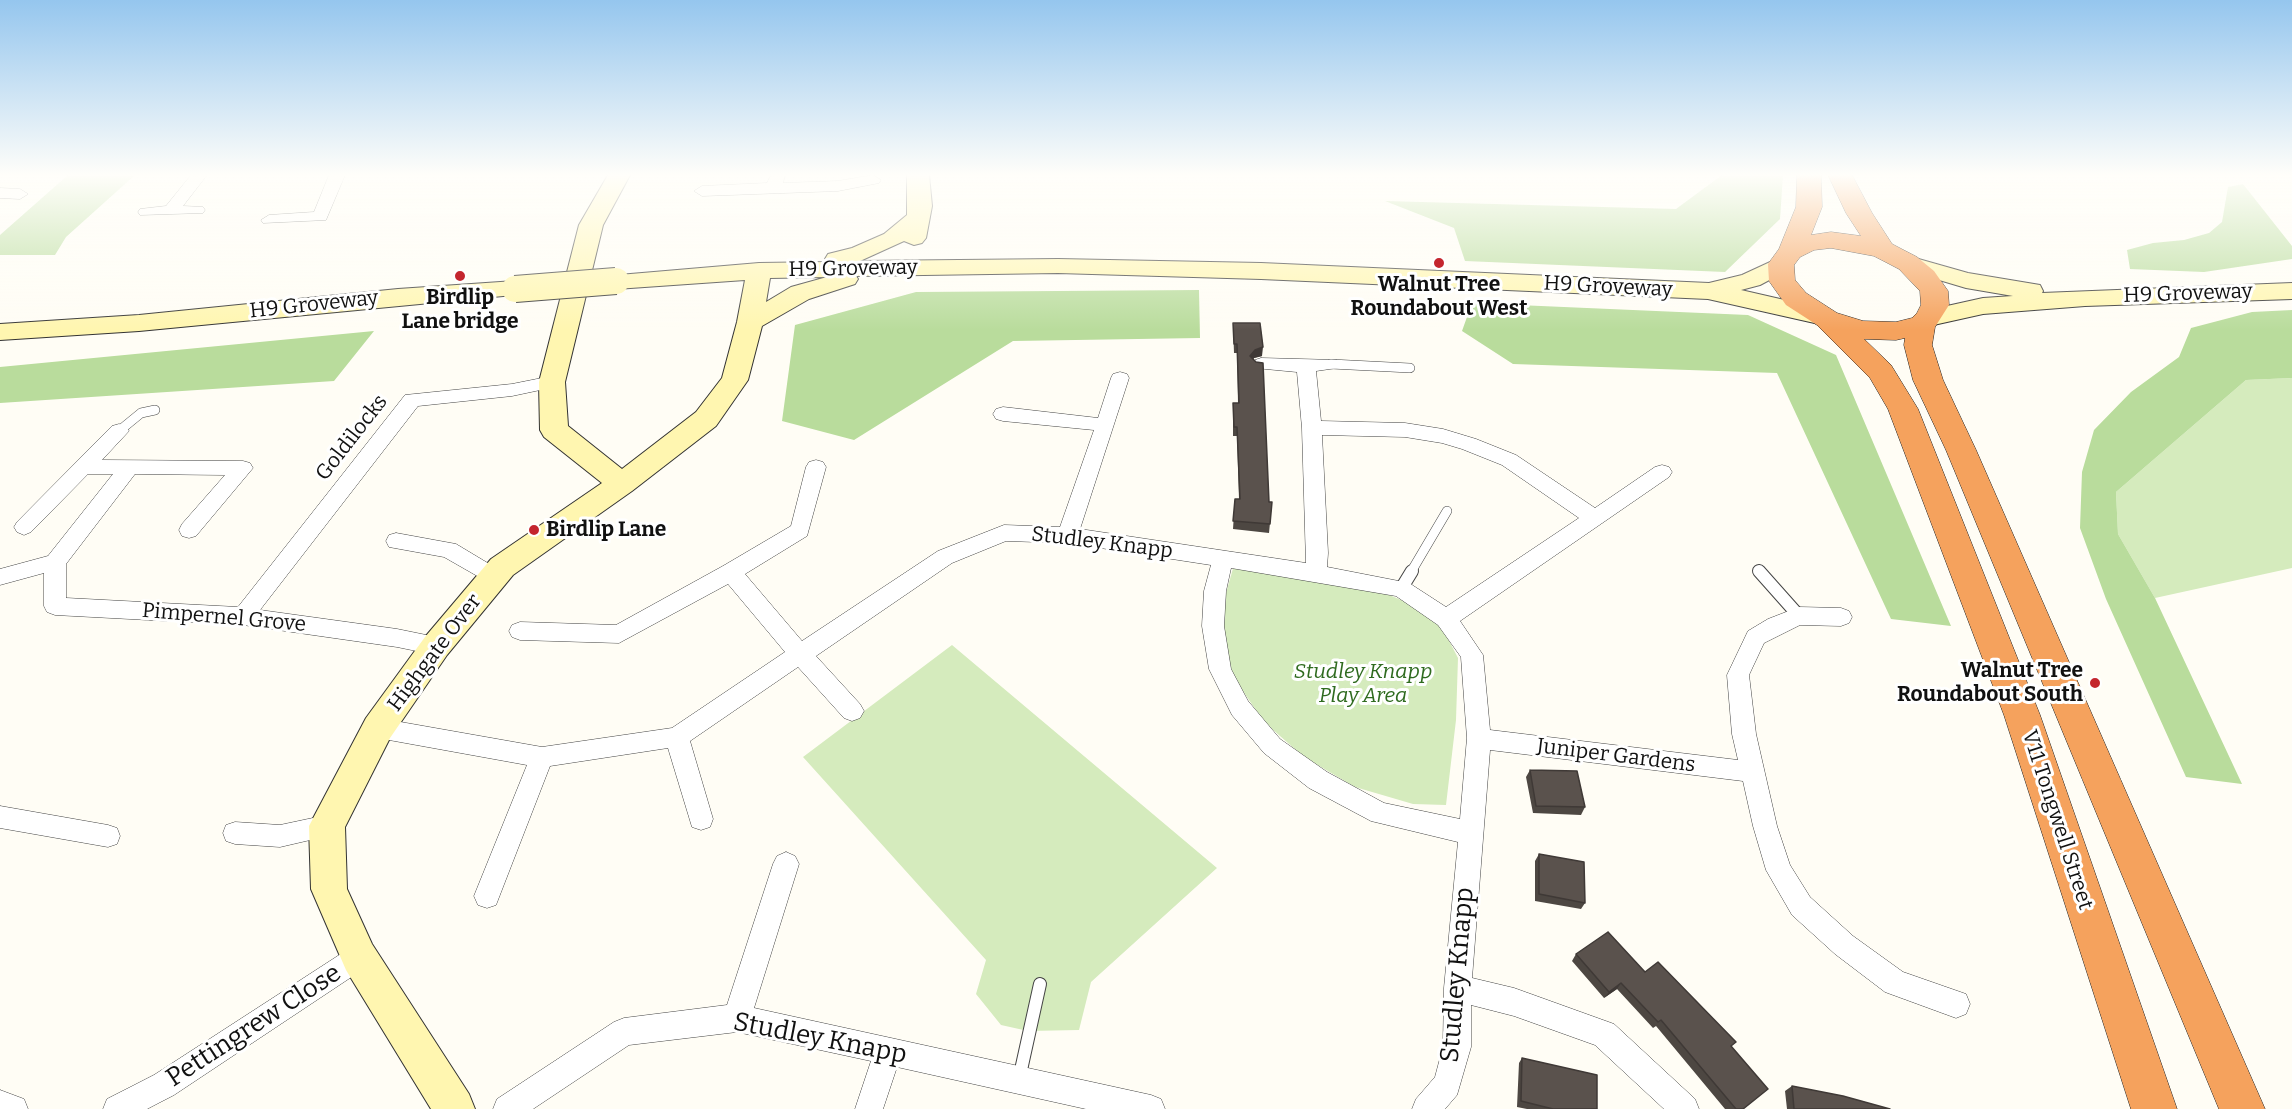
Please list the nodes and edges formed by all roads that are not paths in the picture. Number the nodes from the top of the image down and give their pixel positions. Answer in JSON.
{"nodes":[{"id":1,"x":591,"y":227,"type":"edge"},
{"id":2,"x":907,"y":227,"type":"edge"},
{"id":3,"x":916,"y":227,"type":"edge"},
{"id":4,"x":1800,"y":227,"type":"edge"},
{"id":5,"x":1869,"y":227,"type":"edge"},
{"id":6,"x":1883,"y":250,"type":"junction"},
{"id":7,"x":1786,"y":257,"type":"junction"},
{"id":8,"x":1908,"y":263,"type":"junction"},
{"id":9,"x":909,"y":267,"type":"junction"},
{"id":10,"x":880,"y":268,"type":"junction"},
{"id":11,"x":790,"y":270,"type":"junction"},
{"id":12,"x":759,"y":271,"type":"junction"},
{"id":13,"x":1707,"y":291,"type":"junction"},
{"id":14,"x":2292,"y":291,"type":"edge"},
{"id":15,"x":2085,"y":298,"type":"junction"},
{"id":16,"x":1823,"y":318,"type":"junction"},
{"id":17,"x":1926,"y":321,"type":"junction"},
{"id":18,"x":750,"y":322,"type":"junction"},
{"id":19,"x":0,"y":332,"type":"edge"},
{"id":20,"x":1261,"y":364,"type":"edge"},
{"id":21,"x":1331,"y":364,"type":"joint"},
{"id":22,"x":1306,"y":366,"type":"junction"},
{"id":23,"x":1410,"y":368,"type":"dead end"},
{"id":24,"x":1120,"y":378,"type":"dead end"},
{"id":25,"x":552,"y":382,"type":"junction"},
{"id":26,"x":155,"y":410,"type":"dead end"},
{"id":27,"x":1003,"y":414,"type":"dead end"},
{"id":28,"x":1105,"y":425,"type":"junction"},
{"id":29,"x":1312,"y":428,"type":"junction"},
{"id":30,"x":119,"y":431,"type":"joint"},
{"id":31,"x":82,"y":467,"type":"junction"},
{"id":32,"x":130,"y":467,"type":"junction"},
{"id":33,"x":816,"y":467,"type":"dead end"},
{"id":34,"x":1662,"y":472,"type":"dead end"},
{"id":35,"x":622,"y":484,"type":"junction"},
{"id":36,"x":1447,"y":511,"type":"dead end"},
{"id":37,"x":1595,"y":518,"type":"junction"},
{"id":38,"x":24,"y":528,"type":"dead end"},
{"id":39,"x":189,"y":530,"type":"dead end"},
{"id":40,"x":1068,"y":535,"type":"junction"},
{"id":41,"x":396,"y":541,"type":"dead end"},
{"id":42,"x":1223,"y":559,"type":"junction"},
{"id":43,"x":55,"y":562,"type":"junction"},
{"id":44,"x":1759,"y":571,"type":"dead end"},
{"id":45,"x":731,"y":572,"type":"junction"},
{"id":46,"x":1316,"y":573,"type":"junction"},
{"id":47,"x":0,"y":577,"type":"edge"},
{"id":48,"x":493,"y":577,"type":"junction"},
{"id":49,"x":1401,"y":589,"type":"junction"},
{"id":50,"x":243,"y":616,"type":"junction"},
{"id":51,"x":1799,"y":616,"type":"junction"},
{"id":52,"x":1841,"y":616,"type":"dead end"},
{"id":53,"x":1446,"y":619,"type":"junction"},
{"id":54,"x":520,"y":631,"type":"dead end"},
{"id":55,"x":436,"y":646,"type":"junction"},
{"id":56,"x":800,"y":654,"type":"junction"},
{"id":57,"x":852,"y":711,"type":"dead end"},
{"id":58,"x":378,"y":728,"type":"junction"},
{"id":59,"x":677,"y":737,"type":"junction"},
{"id":60,"x":1479,"y":738,"type":"junction"},
{"id":61,"x":542,"y":757,"type":"junction"},
{"id":62,"x":1753,"y":772,"type":"junction"},
{"id":63,"x":0,"y":817,"type":"edge"},
{"id":64,"x":701,"y":819,"type":"dead end"},
{"id":65,"x":327,"y":826,"type":"junction"},
{"id":66,"x":234,"y":833,"type":"dead end"},
{"id":67,"x":1470,"y":833,"type":"junction"},
{"id":68,"x":108,"y":836,"type":"dead end"},
{"id":69,"x":786,"y":864,"type":"dead end"},
{"id":70,"x":487,"y":896,"type":"dead end"},
{"id":71,"x":358,"y":957,"type":"junction"},
{"id":72,"x":1040,"y":984,"type":"dead end"},
{"id":73,"x":1458,"y":988,"type":"junction"},
{"id":74,"x":1956,"y":1004,"type":"dead end"},
{"id":75,"x":737,"y":1018,"type":"junction"},
{"id":76,"x":889,"y":1050,"type":"junction"},
{"id":77,"x":1019,"y":1080,"type":"junction"},
{"id":78,"x":0,"y":1104,"type":"edge"},
{"id":79,"x":14,"y":1109,"type":"edge"},
{"id":80,"x":117,"y":1109,"type":"edge"},
{"id":81,"x":454,"y":1109,"type":"edge"},
{"id":82,"x":507,"y":1109,"type":"edge"},
{"id":83,"x":869,"y":1109,"type":"edge"},
{"id":84,"x":1151,"y":1109,"type":"edge"},
{"id":85,"x":1426,"y":1109,"type":"edge"},
{"id":86,"x":1685,"y":1109,"type":"edge"},
{"id":87,"x":2154,"y":1109,"type":"edge"},
{"id":88,"x":2242,"y":1109,"type":"edge"}],
"edges":[{"from":1,"to":25,"type":"street"},
{"from":2,"to":11,"type":"street"},
{"from":3,"to":9,"type":"street"},
{"from":4,"to":7,"type":"highway"},
{"from":5,"to":6,"type":"highway"},
{"from":6,"to":7,"type":"highway"},
{"from":6,"to":8,"type":"highway"},
{"from":7,"to":13,"type":"street","name":"H9 Groveway"},
{"from":7,"to":16,"type":"highway"},
{"from":8,"to":15,"type":"street","name":"H9 Groveway"},
{"from":8,"to":17,"type":"highway"},
{"from":9,"to":10,"type":"street","name":"H9 Groveway"},
{"from":9,"to":13,"type":"street","name":"H9 Groveway"},
{"from":10,"to":11,"type":"street","name":"H9 Groveway"},
{"from":10,"to":18,"type":"street"},
{"from":11,"to":12,"type":"street","name":"H9 Groveway"},
{"from":12,"to":18,"type":"street","name":"Highgate Over"},
{"from":12,"to":19,"type":"street","name":"H9 Groveway","bridge":true},
{"from":13,"to":16,"type":"street","name":"H9 Groveway"},
{"from":14,"to":15,"type":"street","name":"H9 Groveway"},
{"from":15,"to":17,"type":"street","name":"H9 Groveway"},
{"from":16,"to":17,"type":"highway"},
{"from":16,"to":87,"type":"highway","name":"V11 Tongwell Street"},
{"from":17,"to":88,"type":"highway"},
{"from":18,"to":35,"type":"street","name":"Highgate Over"},
{"from":20,"to":22,"type":"street"},
{"from":21,"to":22,"type":"street"},
{"from":21,"to":23,"type":"lane"},
{"from":22,"to":29,"type":"street"},
{"from":24,"to":28,"type":"street"},
{"from":25,"to":35,"type":"street"},
{"from":25,"to":50,"type":"street","name":"Goldilocks"},
{"from":26,"to":30,"type":"lane"},
{"from":27,"to":28,"type":"street"},
{"from":28,"to":40,"type":"street"},
{"from":29,"to":37,"type":"street"},
{"from":29,"to":46,"type":"street"},
{"from":30,"to":31,"type":"street"},
{"from":31,"to":32,"type":"street"},
{"from":31,"to":38,"type":"street"},
{"from":32,"to":39,"type":"street"},
{"from":32,"to":43,"type":"street"},
{"from":33,"to":45,"type":"street"},
{"from":34,"to":37,"type":"street"},
{"from":35,"to":48,"type":"street","name":"Highgate Over"},
{"from":36,"to":49,"type":"lane"},
{"from":37,"to":53,"type":"street"},
{"from":40,"to":42,"type":"street","name":"Studley Knapp"},
{"from":40,"to":56,"type":"street","name":"Studley Knapp"},
{"from":41,"to":48,"type":"street"},
{"from":42,"to":46,"type":"street","name":"Studley Knapp"},
{"from":42,"to":67,"type":"street"},
{"from":43,"to":47,"type":"street"},
{"from":43,"to":50,"type":"street","name":"Pimpernel Grove"},
{"from":44,"to":51,"type":"lane"},
{"from":45,"to":54,"type":"street"},
{"from":45,"to":56,"type":"street"},
{"from":46,"to":49,"type":"street","name":"Studley Knapp"},
{"from":48,"to":55,"type":"street","name":"Highgate Over"},
{"from":49,"to":53,"type":"street","name":"Studley Knapp"},
{"from":50,"to":55,"type":"street","name":"Pimpernel Grove"},
{"from":51,"to":52,"type":"street"},
{"from":51,"to":62,"type":"street"},
{"from":53,"to":60,"type":"street","name":"Studley Knapp"},
{"from":55,"to":58,"type":"street","name":"Highgate Over"},
{"from":56,"to":57,"type":"street"},
{"from":56,"to":59,"type":"street","name":"Studley Knapp"},
{"from":58,"to":61,"type":"street","name":"Studley Knapp"},
{"from":58,"to":65,"type":"street","name":"Highgate Over"},
{"from":59,"to":61,"type":"street","name":"Studley Knapp"},
{"from":59,"to":64,"type":"street"},
{"from":60,"to":62,"type":"street","name":"Juniper Gardens"},
{"from":60,"to":67,"type":"street","name":"Studley Knapp"},
{"from":61,"to":70,"type":"street"},
{"from":62,"to":74,"type":"street"},
{"from":63,"to":68,"type":"street"},
{"from":65,"to":66,"type":"street"},
{"from":65,"to":71,"type":"street","name":"Highgate Over"},
{"from":67,"to":73,"type":"street","name":"Studley Knapp"},
{"from":69,"to":75,"type":"street"},
{"from":71,"to":80,"type":"street","name":"Pettingrew Close"},
{"from":71,"to":81,"type":"street","name":"Highgate Over"},
{"from":72,"to":77,"type":"lane"},
{"from":73,"to":85,"type":"street","name":"Studley Knapp"},
{"from":73,"to":86,"type":"street"},
{"from":75,"to":76,"type":"street","name":"Studley Knapp"},
{"from":75,"to":82,"type":"street","name":"Studley Knapp"},
{"from":76,"to":77,"type":"street","name":"Studley Knapp"},
{"from":76,"to":83,"type":"street"},
{"from":77,"to":84,"type":"street","name":"Studley Knapp"},
{"from":78,"to":79,"type":"street"}]}
